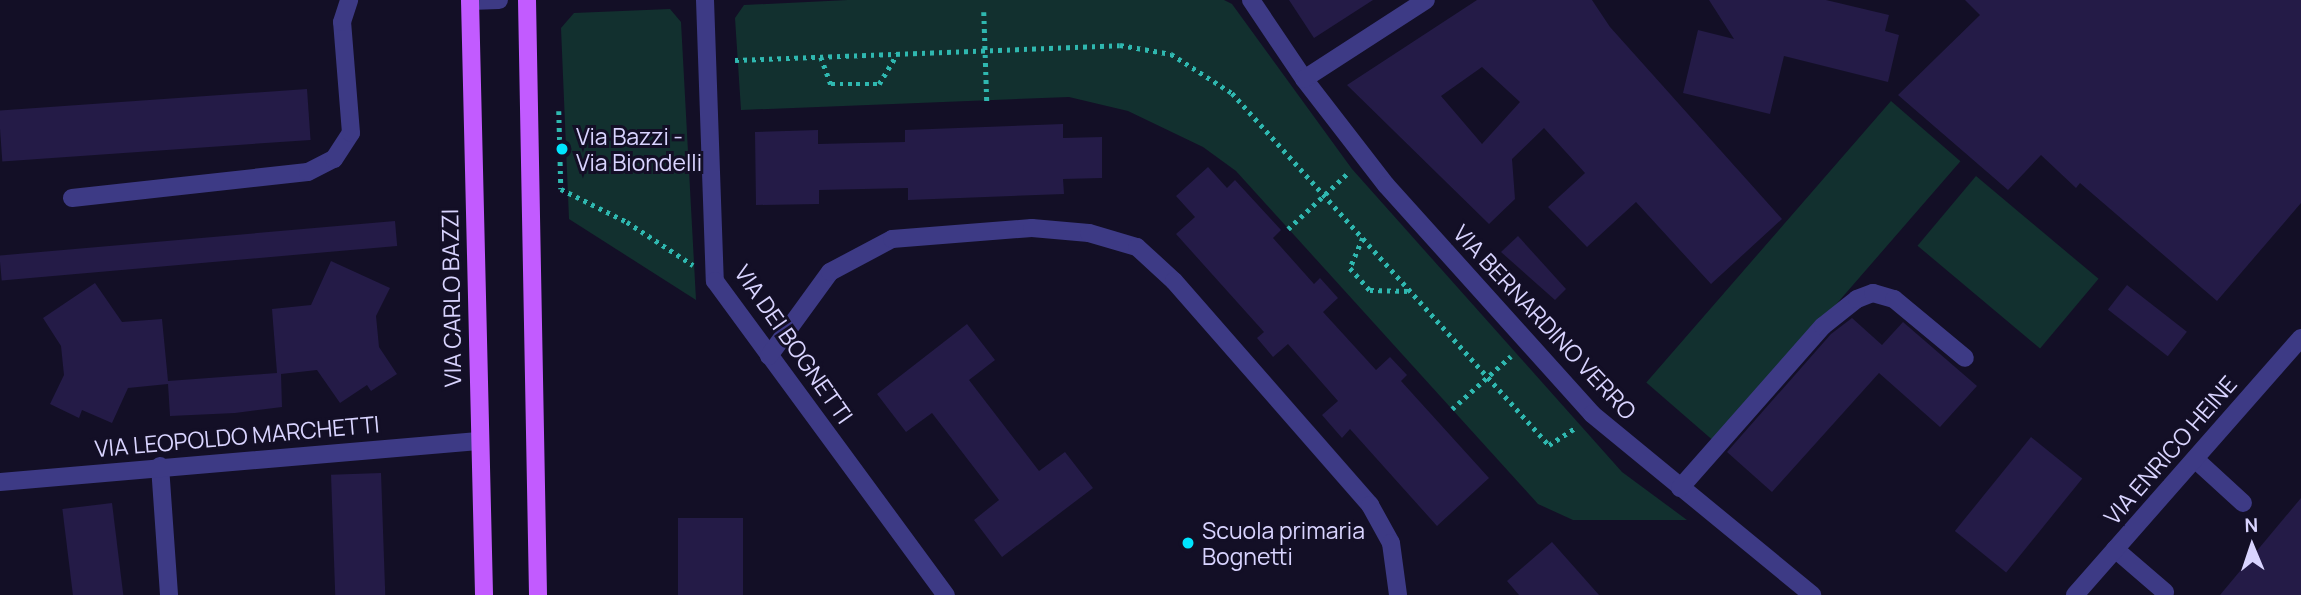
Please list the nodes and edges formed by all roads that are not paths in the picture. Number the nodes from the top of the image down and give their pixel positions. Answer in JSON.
{"nodes":[{"id":1,"x":349,"y":0,"type":"edge"},
{"id":2,"x":499,"y":0,"type":"edge"},
{"id":3,"x":527,"y":0,"type":"edge"},
{"id":4,"x":705,"y":0,"type":"edge"},
{"id":5,"x":1251,"y":0,"type":"edge"},
{"id":6,"x":1426,"y":0,"type":"edge"},
{"id":7,"x":470,"y":1,"type":"edge"},
{"id":8,"x":1304,"y":79,"type":"junction"},
{"id":9,"x":72,"y":198,"type":"dead end"},
{"id":10,"x":2301,"y":338,"type":"edge"},
{"id":11,"x":769,"y":356,"type":"junction"},
{"id":12,"x":1965,"y":358,"type":"dead end"},
{"id":13,"x":478,"y":441,"type":"junction"},
{"id":14,"x":2194,"y":459,"type":"junction"},
{"id":15,"x":160,"y":466,"type":"junction"},
{"id":16,"x":0,"y":482,"type":"edge"},
{"id":17,"x":1680,"y":488,"type":"junction"},
{"id":18,"x":2243,"y":503,"type":"dead end"},
{"id":19,"x":2115,"y":549,"type":"junction"},
{"id":20,"x":2165,"y":592,"type":"dead end"},
{"id":21,"x":169,"y":595,"type":"edge"},
{"id":22,"x":484,"y":595,"type":"edge"},
{"id":23,"x":538,"y":595,"type":"edge"},
{"id":24,"x":946,"y":595,"type":"edge"},
{"id":25,"x":1398,"y":595,"type":"edge"},
{"id":26,"x":1812,"y":595,"type":"edge"},
{"id":27,"x":2075,"y":595,"type":"edge"}],
"edges":[{"from":1,"to":9,"type":"street"},
{"from":2,"to":7,"type":"street"},
{"from":3,"to":23,"type":"main road"},
{"from":4,"to":11,"type":"street","name":"VIA DEI BOGNETTI"},
{"from":5,"to":8,"type":"street","name":"VIA BERNARDINO VERRO"},
{"from":6,"to":8,"type":"street"},
{"from":7,"to":13,"type":"main road","name":"VIA CARLO BAZZI"},
{"from":8,"to":17,"type":"street","name":"VIA BERNARDINO VERRO"},
{"from":10,"to":14,"type":"street","name":"VIA ENRICO HEINE"},
{"from":11,"to":24,"type":"street","name":"VIA DEI BOGNETTI"},
{"from":11,"to":25,"type":"street"},
{"from":12,"to":17,"type":"street"},
{"from":13,"to":15,"type":"street","name":"VIA LEOPOLDO MARCHETTI"},
{"from":13,"to":22,"type":"main road","name":"VIA CARLO BAZZI"},
{"from":14,"to":18,"type":"street"},
{"from":14,"to":19,"type":"street","name":"VIA ENRICO HEINE"},
{"from":15,"to":16,"type":"street","name":"VIA LEOPOLDO MARCHETTI"},
{"from":15,"to":21,"type":"street"},
{"from":17,"to":26,"type":"street","name":"VIA BERNARDINO VERRO"},
{"from":19,"to":20,"type":"street"},
{"from":19,"to":27,"type":"street","name":"VIA ENRICO HEINE"}]}
